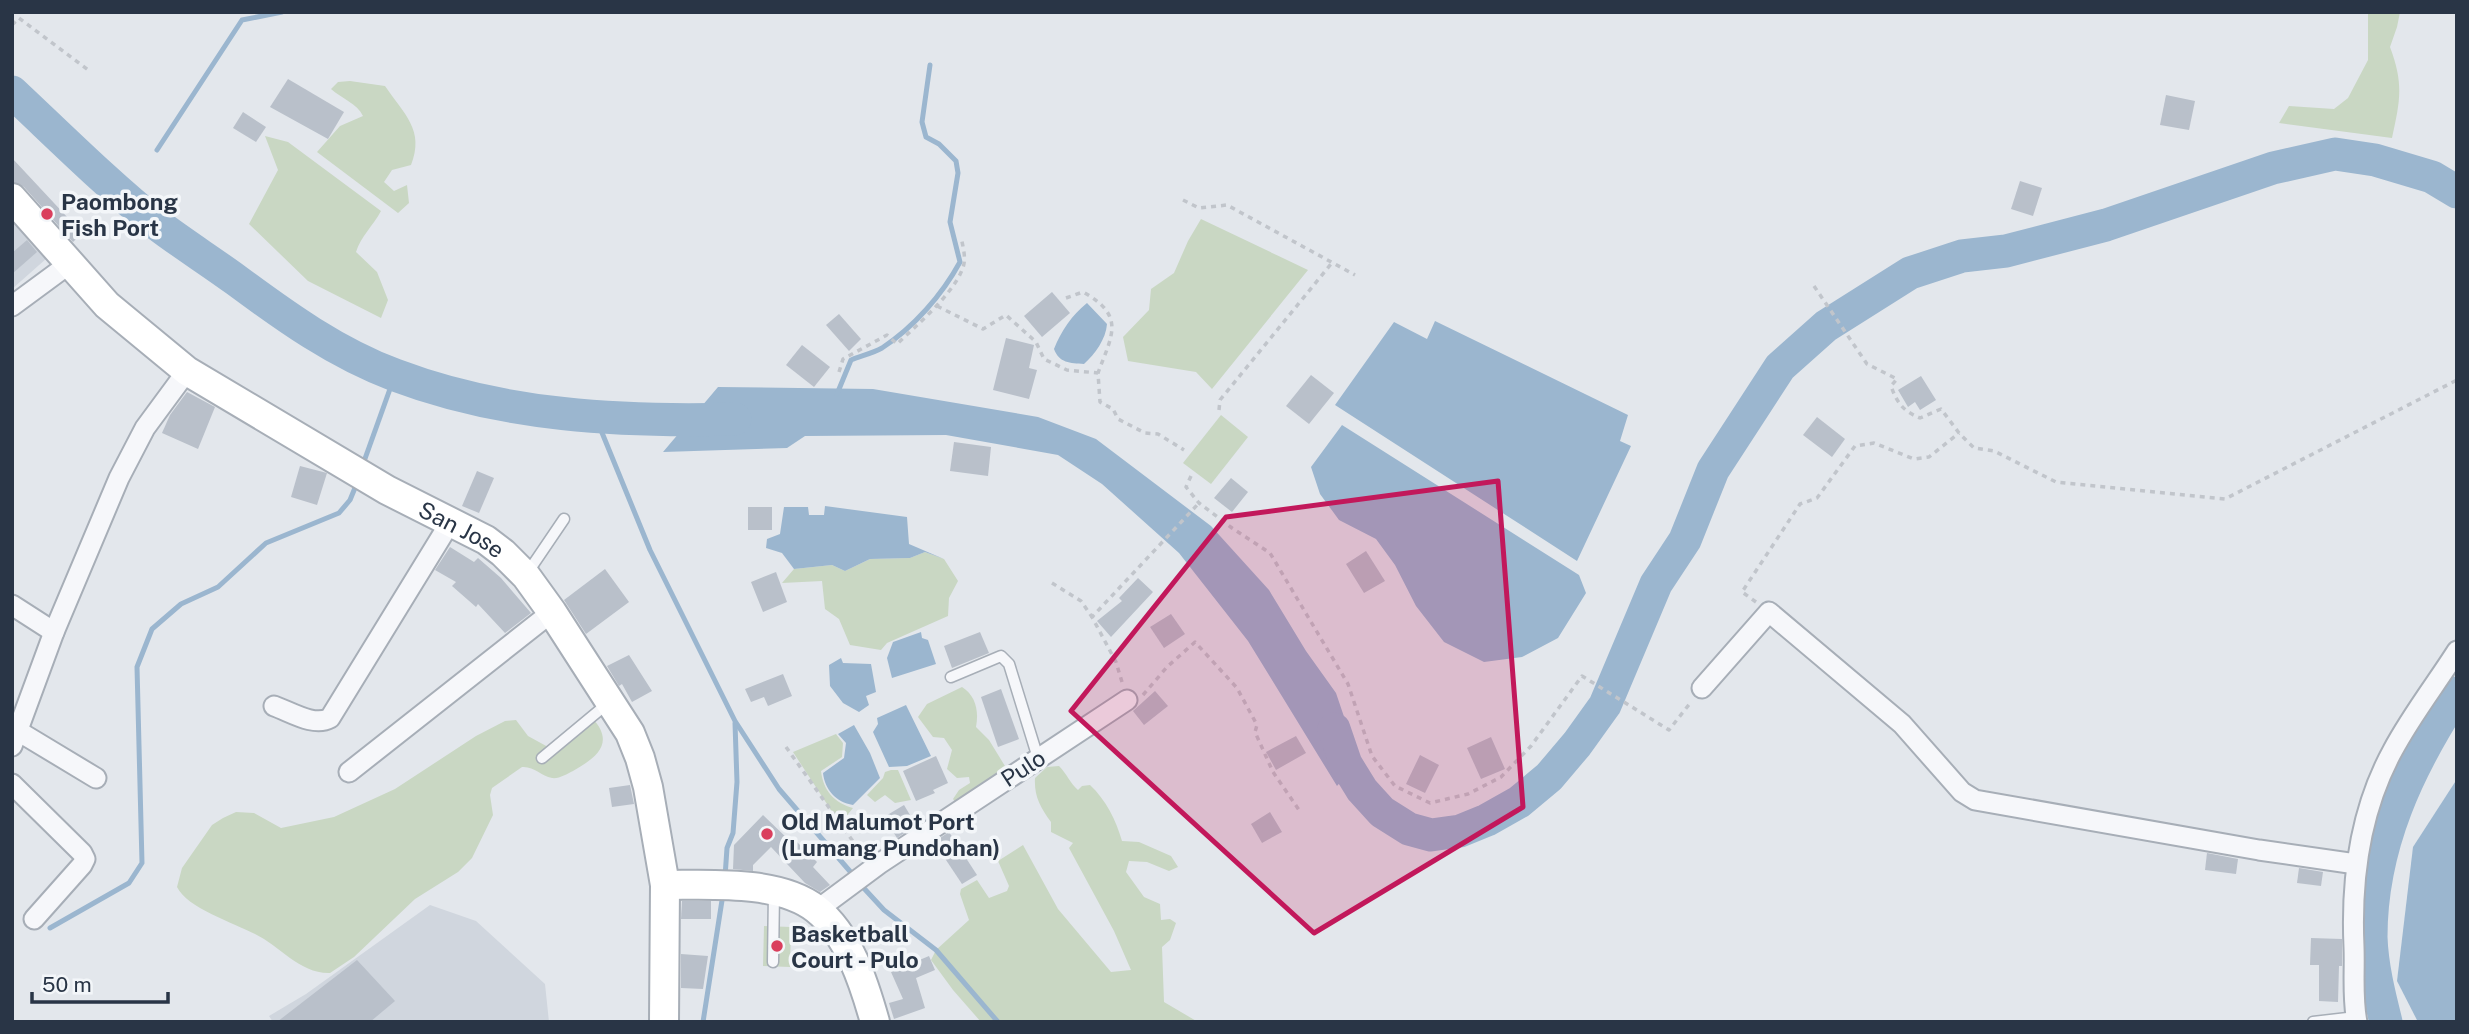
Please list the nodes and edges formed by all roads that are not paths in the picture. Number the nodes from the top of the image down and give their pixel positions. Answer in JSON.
{"nodes":[{"id":1,"x":13,"y":200,"type":"edge"},
{"id":2,"x":69,"y":264,"type":"junction"},
{"id":3,"x":12,"y":306,"type":"edge"},
{"id":4,"x":187,"y":371,"type":"junction"},
{"id":5,"x":564,"y":520,"type":"dead end"},
{"id":6,"x":451,"y":521,"type":"junction"},
{"id":7,"x":526,"y":576,"type":"junction"},
{"id":8,"x":12,"y":605,"type":"edge"},
{"id":9,"x":552,"y":612,"type":"junction"},
{"id":10,"x":54,"y":632,"type":"junction"},
{"id":11,"x":2457,"y":651,"type":"edge"},
{"id":12,"x":951,"y":677,"type":"dead end"},
{"id":13,"x":1702,"y":688,"type":"road end"},
{"id":14,"x":1127,"y":700,"type":"road end"},
{"id":15,"x":610,"y":701,"type":"junction"},
{"id":16,"x":274,"y":706,"type":"dead end"},
{"id":17,"x":15,"y":738,"type":"edge"},
{"id":18,"x":541,"y":758,"type":"dead end"},
{"id":19,"x":1038,"y":758,"type":"junction"},
{"id":20,"x":349,"y":772,"type":"dead end"},
{"id":21,"x":96,"y":778,"type":"dead end"},
{"id":22,"x":12,"y":784,"type":"edge"},
{"id":23,"x":2356,"y":864,"type":"junction"},
{"id":24,"x":665,"y":886,"type":"junction"},
{"id":25,"x":774,"y":892,"type":"junction"},
{"id":26,"x":817,"y":910,"type":"junction"},
{"id":27,"x":34,"y":919,"type":"dead end"},
{"id":28,"x":773,"y":962,"type":"dead end"},
{"id":29,"x":2357,"y":1019,"type":"edge"},
{"id":30,"x":664,"y":1022,"type":"edge"},
{"id":31,"x":875,"y":1022,"type":"edge"},
{"id":32,"x":2313,"y":1022,"type":"edge"}],
"edges":[{"from":1,"to":2,"type":"street","name":"San Jose"},
{"from":2,"to":3,"type":"street"},
{"from":2,"to":4,"type":"street","name":"San Jose"},
{"from":4,"to":6,"type":"street","name":"San Jose"},
{"from":4,"to":10,"type":"street"},
{"from":5,"to":7,"type":"lane"},
{"from":6,"to":7,"type":"street","name":"San Jose"},
{"from":6,"to":16,"type":"street"},
{"from":7,"to":9,"type":"street","name":"San Jose"},
{"from":8,"to":10,"type":"street"},
{"from":9,"to":15,"type":"street","name":"San Jose"},
{"from":9,"to":20,"type":"street"},
{"from":10,"to":17,"type":"street"},
{"from":11,"to":23,"type":"street"},
{"from":12,"to":19,"type":"lane"},
{"from":13,"to":23,"type":"street"},
{"from":14,"to":19,"type":"street","name":"Pulo"},
{"from":15,"to":18,"type":"lane"},
{"from":15,"to":24,"type":"street","name":"San Jose"},
{"from":17,"to":21,"type":"street"},
{"from":19,"to":26,"type":"street","name":"Pulo"},
{"from":22,"to":27,"type":"street"},
{"from":23,"to":29,"type":"street"},
{"from":24,"to":25,"type":"street"},
{"from":24,"to":30,"type":"street","name":"San Jose"},
{"from":25,"to":26,"type":"street"},
{"from":25,"to":28,"type":"lane"},
{"from":26,"to":31,"type":"street"},
{"from":29,"to":32,"type":"lane"}]}
